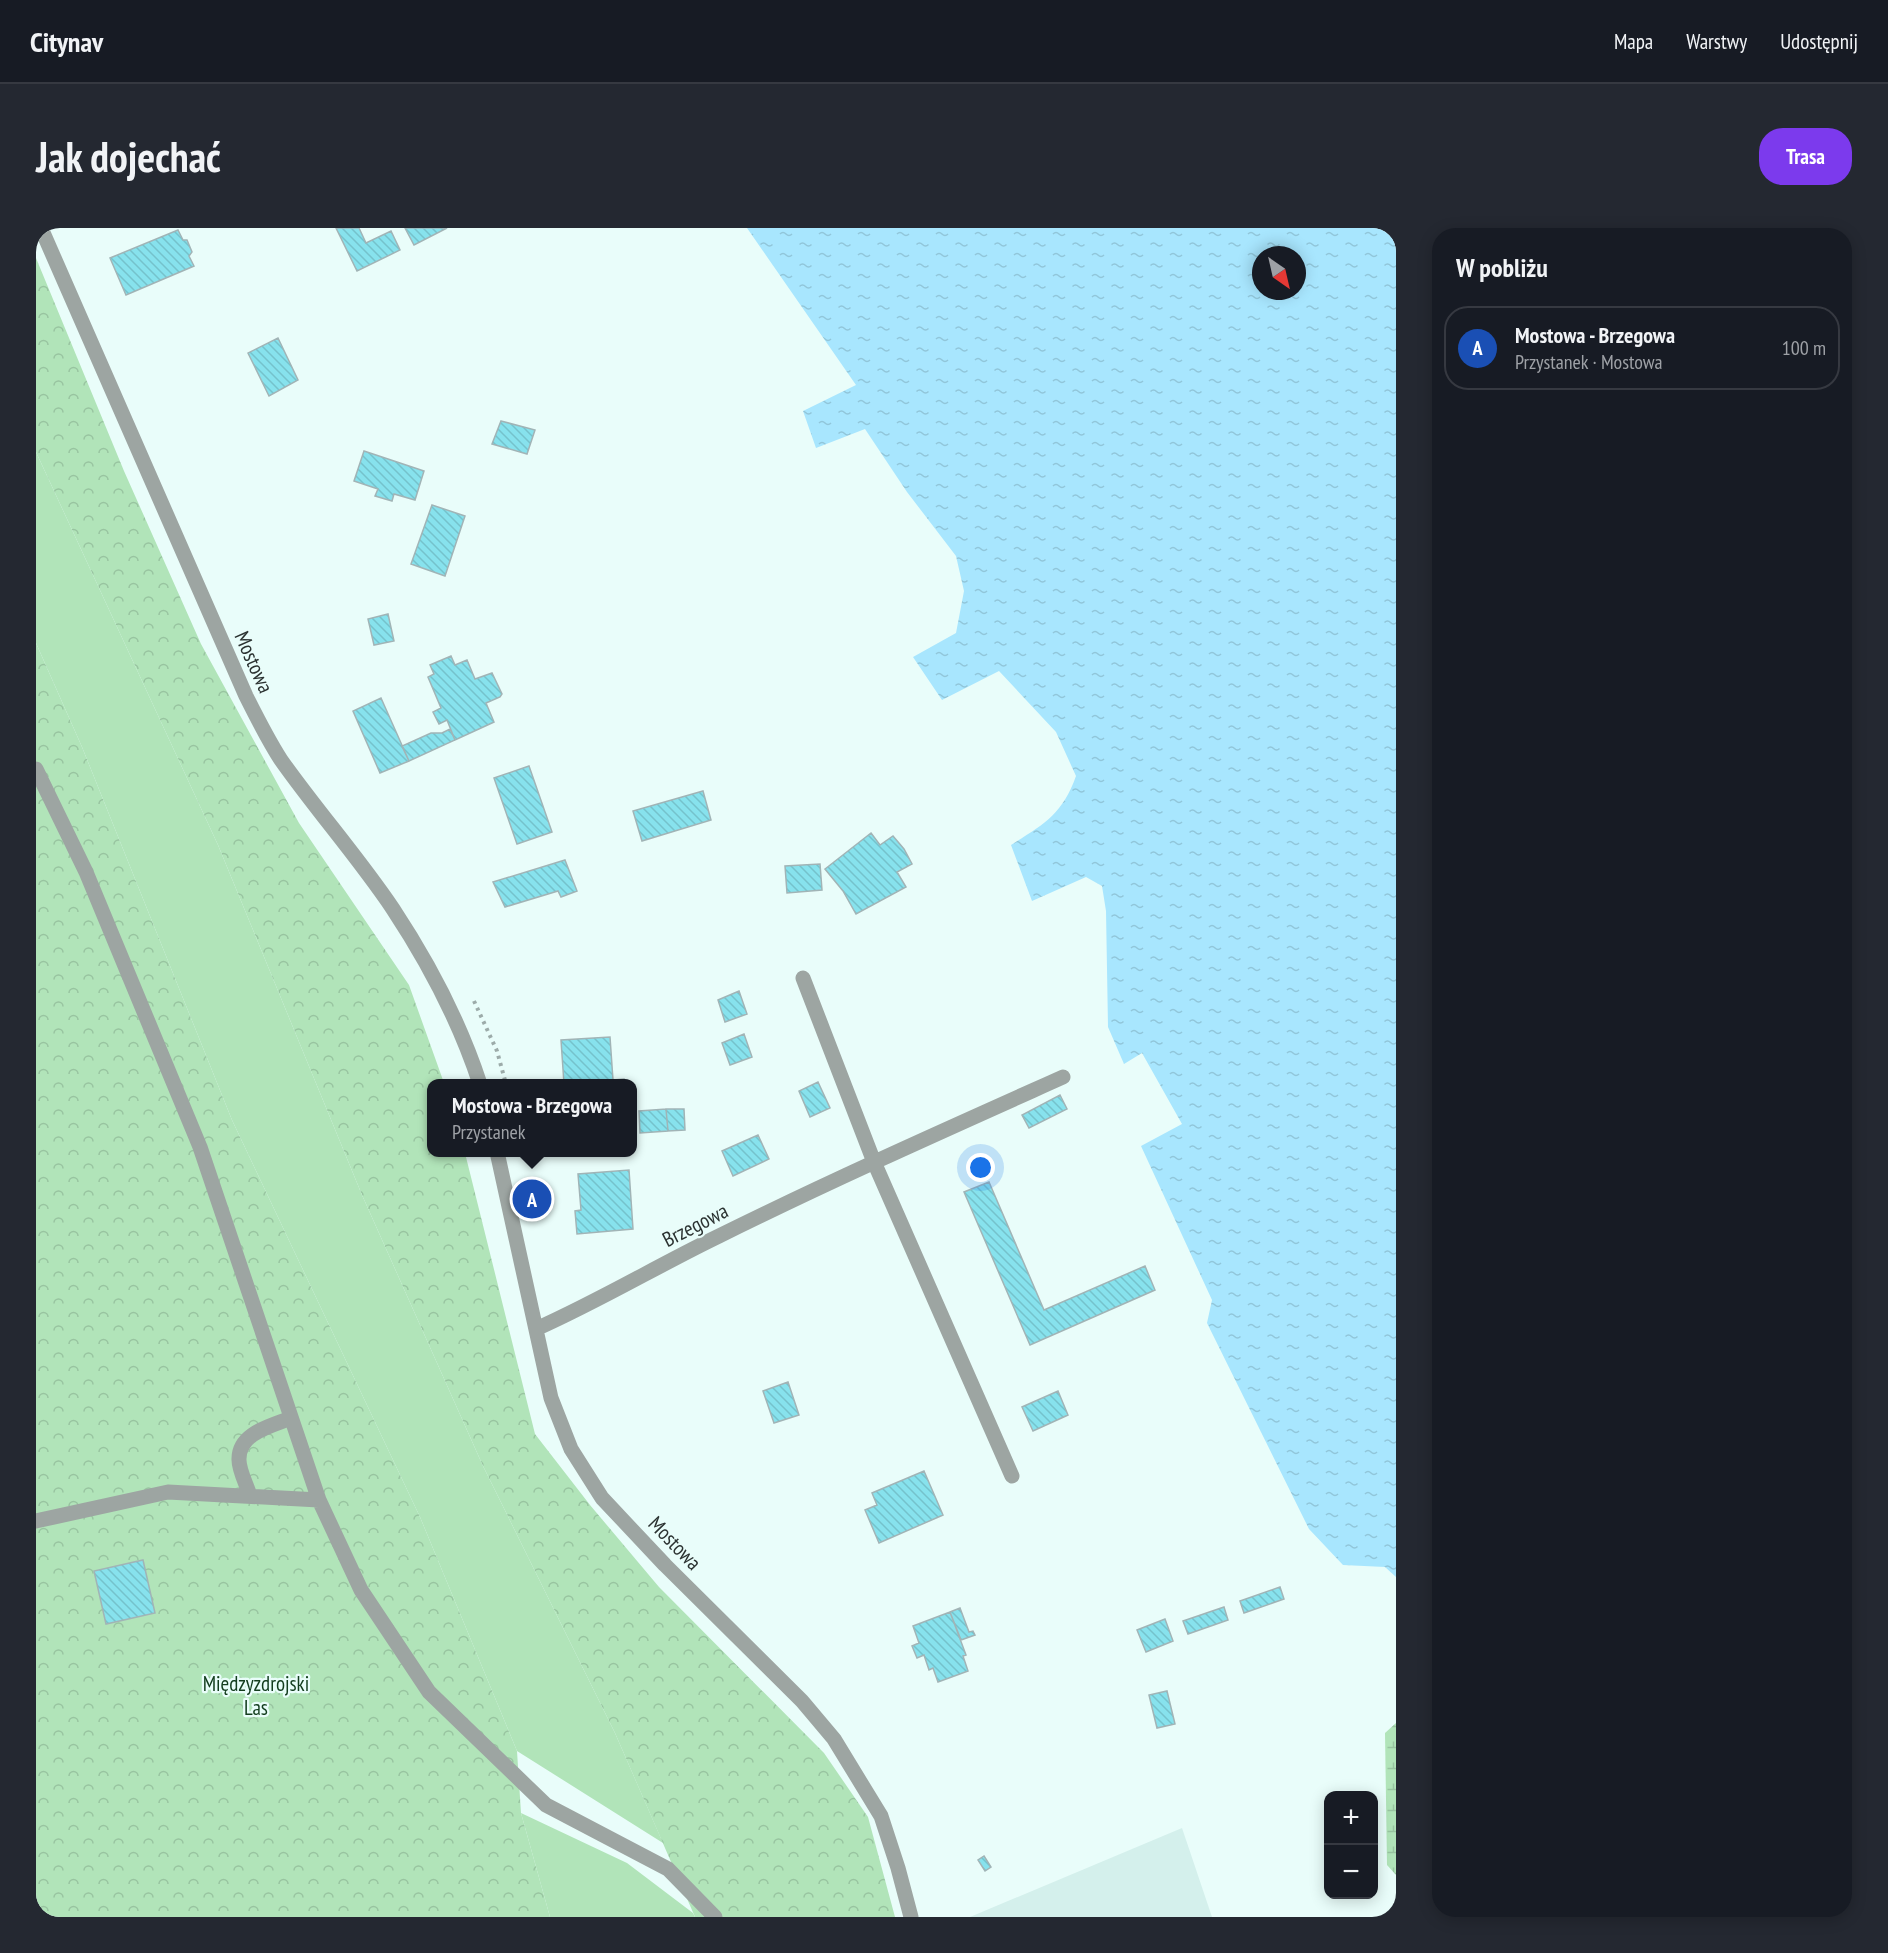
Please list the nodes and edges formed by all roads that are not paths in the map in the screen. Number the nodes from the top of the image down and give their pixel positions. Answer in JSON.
{"nodes":[{"id":1,"x":41,"y":228,"type":"edge"},
{"id":2,"x":36,"y":769,"type":"edge"},
{"id":3,"x":803,"y":978,"type":"dead end"},
{"id":4,"x":1063,"y":1077,"type":"dead end"},
{"id":5,"x":479,"y":1079,"type":"edge"},
{"id":6,"x":498,"y":1157,"type":"edge"},
{"id":7,"x":874,"y":1162,"type":"junction"},
{"id":8,"x":536,"y":1329,"type":"junction"},
{"id":9,"x":291,"y":1418,"type":"junction"},
{"id":10,"x":1012,"y":1476,"type":"dead end"},
{"id":11,"x":250,"y":1496,"type":"junction"},
{"id":12,"x":319,"y":1500,"type":"junction"},
{"id":13,"x":36,"y":1521,"type":"edge"},
{"id":14,"x":715,"y":1917,"type":"edge"},
{"id":15,"x":911,"y":1917,"type":"edge"}],
"edges":[{"from":1,"to":5,"type":"street","name":"Mostowa"},
{"from":2,"to":9,"type":"street"},
{"from":3,"to":7,"type":"street"},
{"from":4,"to":7,"type":"street","name":"Brzegowa"},
{"from":6,"to":8,"type":"street","name":"Mostowa"},
{"from":7,"to":8,"type":"street","name":"Brzegowa"},
{"from":7,"to":10,"type":"street"},
{"from":8,"to":15,"type":"street","name":"Mostowa"},
{"from":9,"to":11,"type":"street"},
{"from":9,"to":12,"type":"street"},
{"from":11,"to":12,"type":"street"},
{"from":11,"to":13,"type":"street"},
{"from":12,"to":14,"type":"street"}]}
